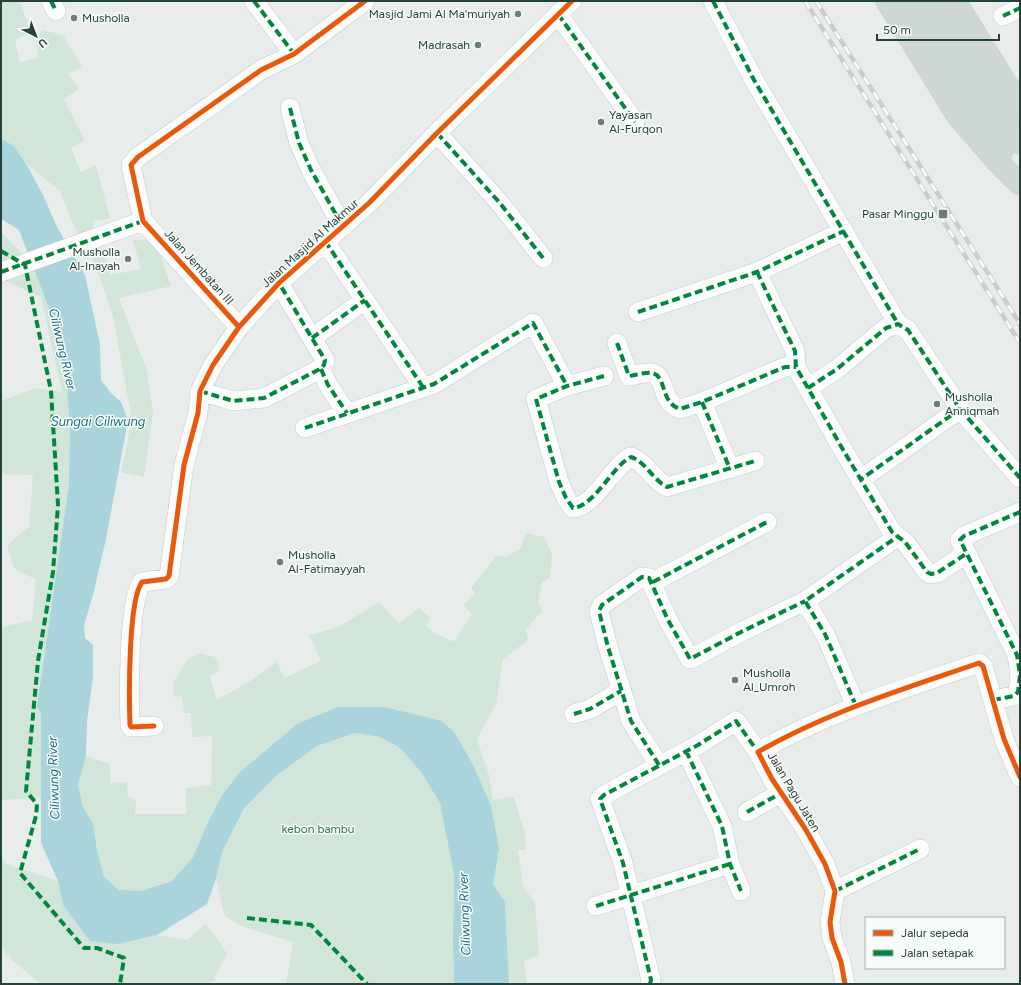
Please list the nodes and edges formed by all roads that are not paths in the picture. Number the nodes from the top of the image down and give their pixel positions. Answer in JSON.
{"nodes":[{"id":1,"x":254,"y":1,"type":"edge"},
{"id":2,"x":365,"y":1,"type":"edge"},
{"id":3,"x":713,"y":1,"type":"edge"},
{"id":4,"x":887,"y":1,"type":"edge"},
{"id":5,"x":908,"y":1,"type":"edge"},
{"id":6,"x":930,"y":1,"type":"edge"},
{"id":7,"x":955,"y":1,"type":"edge"},
{"id":8,"x":565,"y":7,"type":"edge"},
{"id":9,"x":294,"y":54,"type":"junction"},
{"id":10,"x":1020,"y":106,"type":"edge"},
{"id":11,"x":290,"y":108,"type":"dead end"},
{"id":12,"x":636,"y":122,"type":"dead end"},
{"id":13,"x":437,"y":133,"type":"junction"},
{"id":14,"x":1020,"y":143,"type":"edge"},
{"id":15,"x":1020,"y":179,"type":"edge"},
{"id":16,"x":1020,"y":184,"type":"edge"},
{"id":17,"x":143,"y":221,"type":"junction"},
{"id":18,"x":343,"y":227,"type":"junction"},
{"id":19,"x":844,"y":231,"type":"junction"},
{"id":20,"x":325,"y":241,"type":"junction"},
{"id":21,"x":543,"y":258,"type":"dead end"},
{"id":22,"x":1,"y":272,"type":"edge"},
{"id":23,"x":757,"y":272,"type":"junction"},
{"id":24,"x":280,"y":283,"type":"junction"},
{"id":25,"x":365,"y":300,"type":"junction"},
{"id":26,"x":638,"y":312,"type":"dead end"},
{"id":27,"x":898,"y":324,"type":"junction"},
{"id":28,"x":239,"y":327,"type":"junction"},
{"id":29,"x":312,"y":338,"type":"junction"},
{"id":30,"x":617,"y":343,"type":"dead end"},
{"id":31,"x":796,"y":367,"type":"junction"},
{"id":32,"x":321,"y":368,"type":"junction"},
{"id":33,"x":604,"y":376,"type":"dead end"},
{"id":34,"x":567,"y":386,"type":"junction"},
{"id":35,"x":423,"y":387,"type":"junction"},
{"id":36,"x":808,"y":388,"type":"junction"},
{"id":37,"x":200,"y":391,"type":"junction"},
{"id":38,"x":702,"y":402,"type":"junction"},
{"id":39,"x":960,"y":409,"type":"junction"},
{"id":40,"x":347,"y":413,"type":"junction"},
{"id":41,"x":305,"y":428,"type":"dead end"},
{"id":42,"x":755,"y":461,"type":"dead end"},
{"id":43,"x":730,"y":468,"type":"junction"},
{"id":44,"x":1020,"y":478,"type":"edge"},
{"id":45,"x":860,"y":480,"type":"junction"},
{"id":46,"x":1020,"y":512,"type":"edge"},
{"id":47,"x":767,"y":522,"type":"dead end"},
{"id":48,"x":897,"y":537,"type":"junction"},
{"id":49,"x":966,"y":554,"type":"junction"},
{"id":50,"x":653,"y":582,"type":"junction"},
{"id":51,"x":805,"y":601,"type":"junction"},
{"id":52,"x":621,"y":691,"type":"junction"},
{"id":53,"x":993,"y":700,"type":"junction"},
{"id":54,"x":856,"y":706,"type":"junction"},
{"id":55,"x":574,"y":714,"type":"dead end"},
{"id":56,"x":154,"y":726,"type":"dead end"},
{"id":57,"x":686,"y":752,"type":"junction"},
{"id":58,"x":758,"y":752,"type":"junction"},
{"id":59,"x":659,"y":765,"type":"junction"},
{"id":60,"x":1020,"y":777,"type":"edge"},
{"id":61,"x":781,"y":793,"type":"junction"},
{"id":62,"x":747,"y":812,"type":"dead end"},
{"id":63,"x":920,"y":849,"type":"dead end"},
{"id":64,"x":730,"y":864,"type":"junction"},
{"id":65,"x":741,"y":891,"type":"dead end"},
{"id":66,"x":835,"y":891,"type":"junction"},
{"id":67,"x":630,"y":895,"type":"junction"},
{"id":68,"x":596,"y":906,"type":"dead end"},
{"id":69,"x":650,"y":984,"type":"edge"},
{"id":70,"x":845,"y":984,"type":"edge"}],
"edges":[{"from":1,"to":9,"type":"street"},
{"from":2,"to":9,"type":"street"},
{"from":3,"to":19,"type":"street"},
{"from":4,"to":16,"type":"main road"},
{"from":5,"to":15,"type":"main road"},
{"from":6,"to":14,"type":"main road"},
{"from":7,"to":10,"type":"main road"},
{"from":8,"to":12,"type":"street"},
{"from":8,"to":13,"type":"street","name":"Jalan Masjid Al Makmur"},
{"from":9,"to":17,"type":"street"},
{"from":11,"to":18,"type":"street"},
{"from":13,"to":18,"type":"street","name":"Jalan Masjid Al Makmur"},
{"from":13,"to":21,"type":"street"},
{"from":17,"to":22,"type":"street"},
{"from":17,"to":28,"type":"street","name":"Jalan Jembatan III"},
{"from":18,"to":20,"type":"street","name":"Jalan Masjid Al Makmur"},
{"from":19,"to":23,"type":"street"},
{"from":19,"to":27,"type":"street"},
{"from":20,"to":24,"type":"street","name":"Jalan Masjid Al Makmur"},
{"from":20,"to":25,"type":"street"},
{"from":23,"to":26,"type":"street"},
{"from":23,"to":31,"type":"street"},
{"from":24,"to":28,"type":"street","name":"Jalan Masjid Al Makmur"},
{"from":24,"to":29,"type":"street"},
{"from":25,"to":29,"type":"street"},
{"from":25,"to":35,"type":"street"},
{"from":27,"to":36,"type":"street"},
{"from":27,"to":39,"type":"street"},
{"from":28,"to":37,"type":"street","name":"Jalan Masjid Al Makmur"},
{"from":29,"to":32,"type":"street"},
{"from":30,"to":38,"type":"street"},
{"from":31,"to":36,"type":"street"},
{"from":31,"to":38,"type":"street"},
{"from":32,"to":37,"type":"street"},
{"from":32,"to":40,"type":"street"},
{"from":33,"to":34,"type":"street"},
{"from":34,"to":35,"type":"street"},
{"from":34,"to":43,"type":"street"},
{"from":35,"to":40,"type":"street"},
{"from":36,"to":45,"type":"street"},
{"from":37,"to":56,"type":"street","name":"Jalan Masjid Al Makmur"},
{"from":38,"to":43,"type":"street"},
{"from":39,"to":44,"type":"street"},
{"from":39,"to":45,"type":"street"},
{"from":40,"to":41,"type":"street"},
{"from":42,"to":43,"type":"street"},
{"from":45,"to":48,"type":"street"},
{"from":46,"to":49,"type":"street"},
{"from":47,"to":50,"type":"street"},
{"from":48,"to":49,"type":"street"},
{"from":48,"to":51,"type":"street"},
{"from":49,"to":53,"type":"street"},
{"from":50,"to":51,"type":"street"},
{"from":50,"to":52,"type":"street"},
{"from":51,"to":54,"type":"street"},
{"from":52,"to":55,"type":"street"},
{"from":52,"to":59,"type":"street"},
{"from":53,"to":54,"type":"street","name":"Jalan Pagu Jaten"},
{"from":53,"to":60,"type":"street"},
{"from":54,"to":58,"type":"street","name":"Jalan Pagu Jaten"},
{"from":57,"to":58,"type":"street"},
{"from":57,"to":59,"type":"street"},
{"from":57,"to":64,"type":"street"},
{"from":58,"to":61,"type":"street","name":"Jalan Pagu Jaten"},
{"from":59,"to":67,"type":"street"},
{"from":61,"to":62,"type":"street"},
{"from":61,"to":66,"type":"street","name":"Jalan Pagu Jaten"},
{"from":63,"to":66,"type":"street"},
{"from":64,"to":65,"type":"street"},
{"from":64,"to":67,"type":"street"},
{"from":66,"to":70,"type":"street"},
{"from":67,"to":68,"type":"street"},
{"from":67,"to":69,"type":"street"}]}
